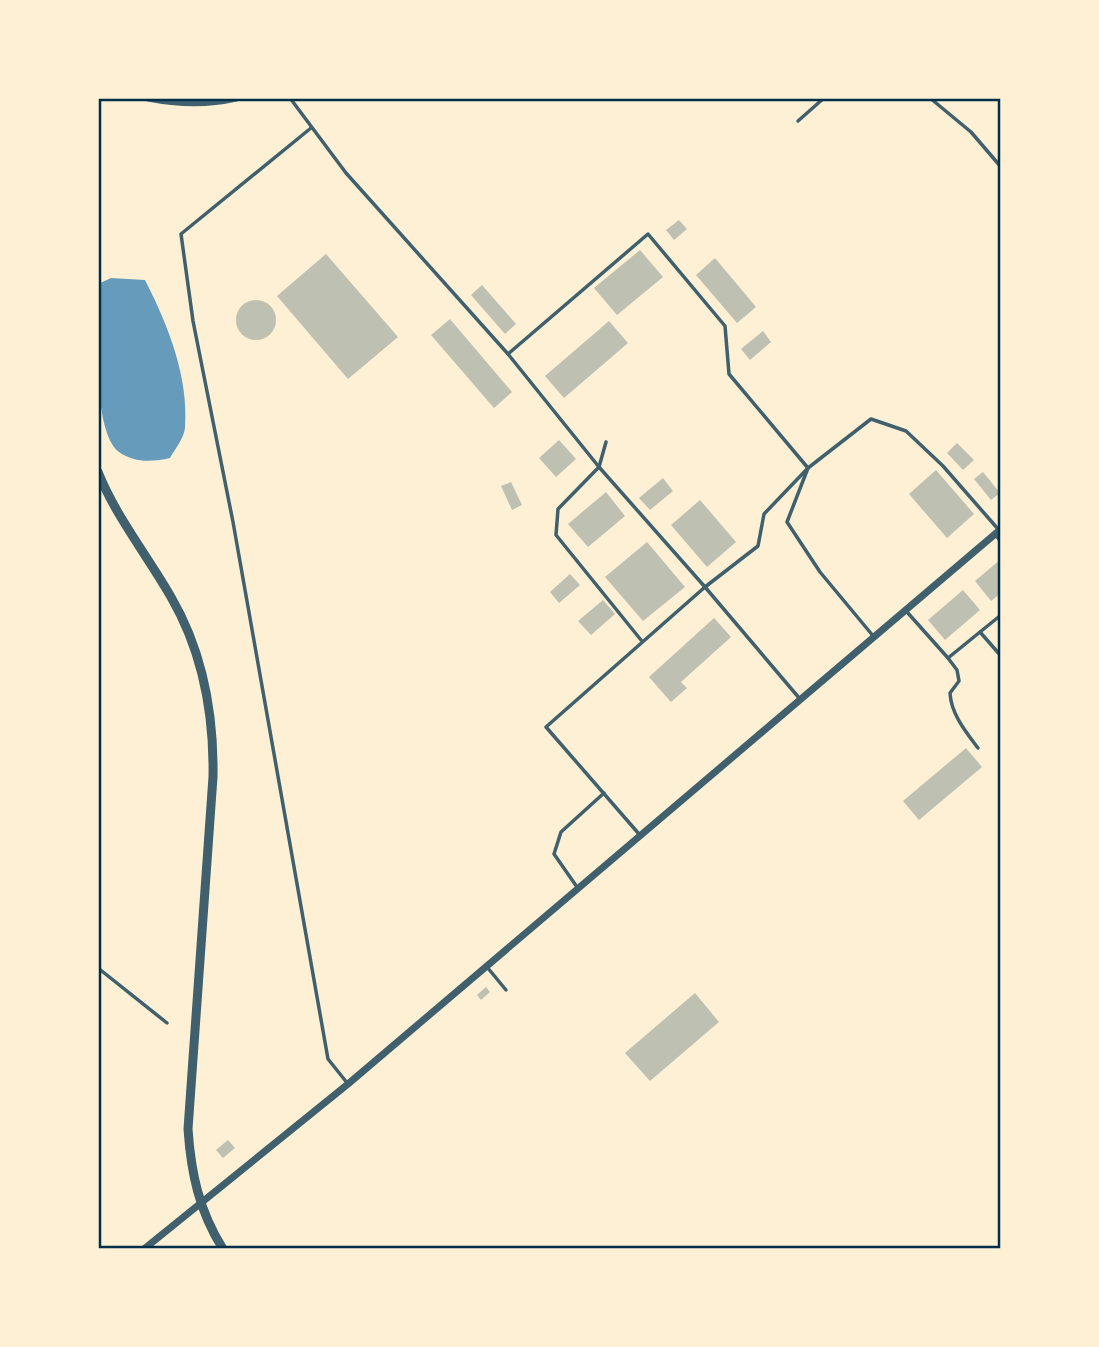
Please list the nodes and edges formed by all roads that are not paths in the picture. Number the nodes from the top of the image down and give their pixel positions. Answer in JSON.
{"nodes":[{"id":1,"x":148,"y":98,"type":"edge"},
{"id":2,"x":236,"y":98,"type":"edge"},
{"id":3,"x":290,"y":98,"type":"edge"},
{"id":4,"x":824,"y":98,"type":"edge"},
{"id":5,"x":930,"y":98,"type":"edge"},
{"id":6,"x":799,"y":121,"type":"dead end"},
{"id":7,"x":311,"y":128,"type":"junction"},
{"id":8,"x":1001,"y":167,"type":"edge"},
{"id":9,"x":508,"y":354,"type":"junction"},
{"id":10,"x":606,"y":442,"type":"dead end"},
{"id":11,"x":599,"y":467,"type":"junction"},
{"id":12,"x":808,"y":468,"type":"junction"},
{"id":13,"x":98,"y":472,"type":"edge"},
{"id":14,"x":998,"y":531,"type":"edge"},
{"id":15,"x":1001,"y":542,"type":"edge"},
{"id":16,"x":705,"y":587,"type":"junction"},
{"id":17,"x":905,"y":610,"type":"junction"},
{"id":18,"x":1001,"y":615,"type":"edge"},
{"id":19,"x":980,"y":632,"type":"junction"},
{"id":20,"x":874,"y":636,"type":"junction"},
{"id":21,"x":641,"y":640,"type":"junction"},
{"id":22,"x":1001,"y":656,"type":"edge"},
{"id":23,"x":948,"y":657,"type":"junction"},
{"id":24,"x":800,"y":699,"type":"junction"},
{"id":25,"x":978,"y":748,"type":"dead end"},
{"id":26,"x":604,"y":793,"type":"junction"},
{"id":27,"x":639,"y":834,"type":"junction"},
{"id":28,"x":577,"y":887,"type":"junction"},
{"id":29,"x":486,"y":965,"type":"junction"},
{"id":30,"x":98,"y":968,"type":"edge"},
{"id":31,"x":506,"y":990,"type":"dead end"},
{"id":32,"x":167,"y":1023,"type":"dead end"},
{"id":33,"x":348,"y":1084,"type":"junction"},
{"id":34,"x":200,"y":1203,"type":"junction"},
{"id":35,"x":144,"y":1249,"type":"edge"},
{"id":36,"x":223,"y":1249,"type":"edge"}],
"edges":[{"from":1,"to":2,"type":"street"},
{"from":3,"to":7,"type":"lane"},
{"from":4,"to":6,"type":"lane"},
{"from":5,"to":8,"type":"lane"},
{"from":7,"to":9,"type":"lane"},
{"from":7,"to":33,"type":"lane"},
{"from":9,"to":11,"type":"lane"},
{"from":9,"to":12,"type":"lane"},
{"from":10,"to":11,"type":"lane"},
{"from":11,"to":16,"type":"lane"},
{"from":11,"to":21,"type":"lane"},
{"from":12,"to":14,"type":"lane"},
{"from":12,"to":16,"type":"lane"},
{"from":12,"to":20,"type":"lane"},
{"from":13,"to":34,"type":"street"},
{"from":14,"to":15,"type":"lane"},
{"from":14,"to":17,"type":"street"},
{"from":16,"to":21,"type":"lane"},
{"from":16,"to":24,"type":"lane"},
{"from":17,"to":20,"type":"street"},
{"from":17,"to":23,"type":"lane"},
{"from":18,"to":19,"type":"lane"},
{"from":19,"to":22,"type":"lane"},
{"from":19,"to":23,"type":"lane"},
{"from":20,"to":24,"type":"street"},
{"from":21,"to":26,"type":"lane"},
{"from":23,"to":25,"type":"lane"},
{"from":24,"to":27,"type":"street"},
{"from":26,"to":27,"type":"lane"},
{"from":26,"to":28,"type":"lane"},
{"from":27,"to":28,"type":"street"},
{"from":28,"to":29,"type":"street"},
{"from":29,"to":31,"type":"lane"},
{"from":29,"to":33,"type":"street"},
{"from":30,"to":32,"type":"lane"},
{"from":33,"to":34,"type":"street"},
{"from":34,"to":35,"type":"street"},
{"from":34,"to":36,"type":"street"}]}
